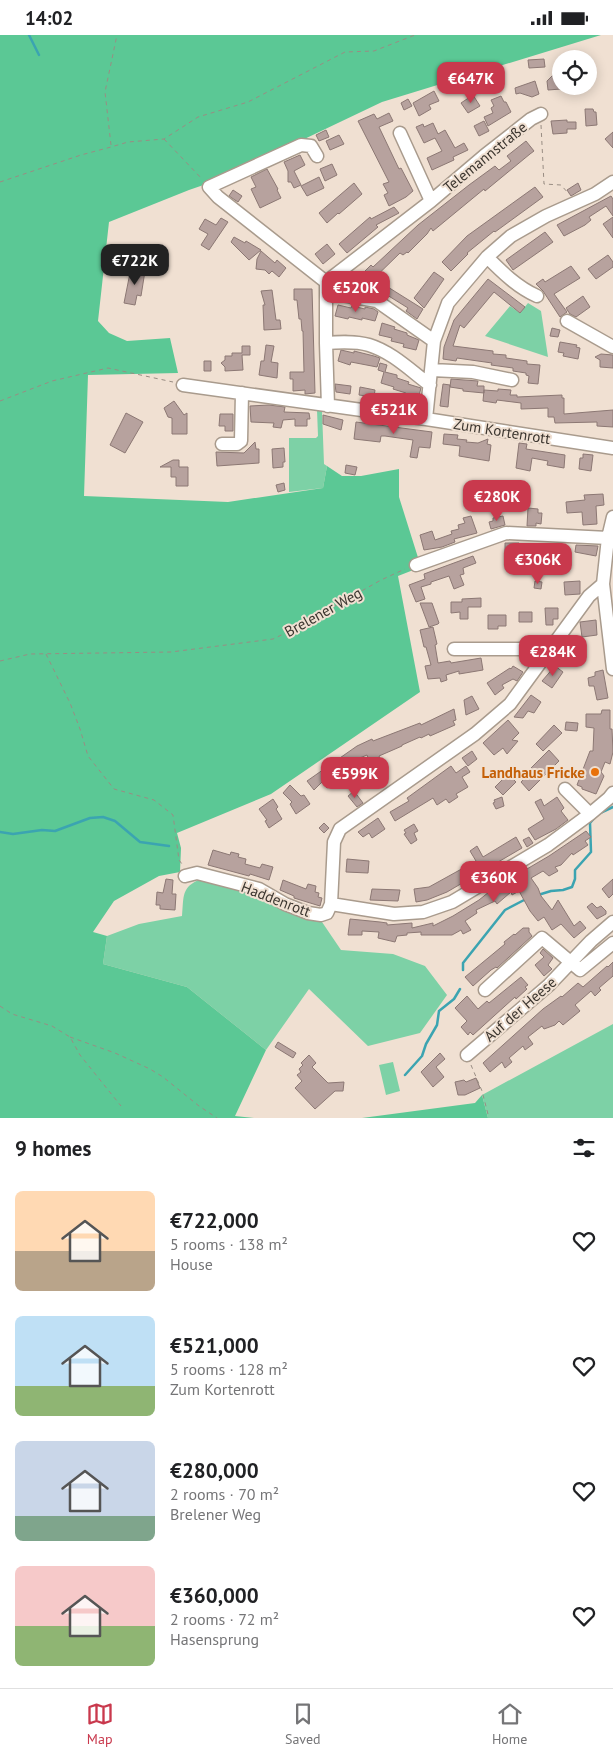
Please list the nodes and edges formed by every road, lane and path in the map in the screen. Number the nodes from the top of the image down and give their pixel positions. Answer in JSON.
{"nodes":[{"id":1,"x":117,"y":35,"type":"edge"},
{"id":2,"x":415,"y":35,"type":"edge"},
{"id":3,"x":541,"y":114,"type":"joint"},
{"id":4,"x":400,"y":133,"type":"dead end"},
{"id":5,"x":164,"y":139,"type":"junction"},
{"id":6,"x":111,"y":147,"type":"junction"},
{"id":7,"x":317,"y":156,"type":"dead end"},
{"id":8,"x":0,"y":182,"type":"edge"},
{"id":9,"x":613,"y":182,"type":"edge"},
{"id":10,"x":209,"y":187,"type":"junction"},
{"id":11,"x":430,"y":201,"type":"junction"},
{"id":12,"x":574,"y":203,"type":"junction"},
{"id":13,"x":487,"y":257,"type":"junction"},
{"id":14,"x":326,"y":282,"type":"junction"},
{"id":15,"x":342,"y":295,"type":"dead end"},
{"id":16,"x":537,"y":296,"type":"dead end"},
{"id":17,"x":567,"y":321,"type":"dead end"},
{"id":18,"x":434,"y":341,"type":"junction"},
{"id":19,"x":326,"y":343,"type":"junction"},
{"id":20,"x":613,"y":347,"type":"edge"},
{"id":21,"x":432,"y":370,"type":"junction"},
{"id":22,"x":512,"y":380,"type":"dead end"},
{"id":23,"x":183,"y":385,"type":"joint"},
{"id":24,"x":430,"y":385,"type":"junction"},
{"id":25,"x":242,"y":393,"type":"junction"},
{"id":26,"x":0,"y":401,"type":"edge"},
{"id":27,"x":328,"y":406,"type":"junction"},
{"id":28,"x":426,"y":419,"type":"junction"},
{"id":29,"x":222,"y":444,"type":"dead end"},
{"id":30,"x":613,"y":448,"type":"edge"},
{"id":31,"x":613,"y":517,"type":"edge"},
{"id":32,"x":609,"y":542,"type":"edge"},
{"id":33,"x":416,"y":565,"type":"joint"},
{"id":34,"x":603,"y":584,"type":"junction"},
{"id":35,"x":454,"y":649,"type":"dead end"},
{"id":36,"x":550,"y":649,"type":"junction"},
{"id":37,"x":612,"y":652,"type":"edge"},
{"id":38,"x":46,"y":654,"type":"junction"},
{"id":39,"x":0,"y":661,"type":"edge"},
{"id":40,"x":613,"y":669,"type":"edge"},
{"id":41,"x":565,"y":789,"type":"dead end"},
{"id":42,"x":613,"y":793,"type":"edge"},
{"id":43,"x":590,"y":814,"type":"junction"},
{"id":44,"x":188,"y":875,"type":"joint"},
{"id":45,"x":331,"y":904,"type":"junction"},
{"id":46,"x":613,"y":922,"type":"edge"},
{"id":47,"x":613,"y":943,"type":"edge"},
{"id":48,"x":571,"y":962,"type":"junction"},
{"id":49,"x":485,"y":991,"type":"dead end"},
{"id":50,"x":0,"y":1006,"type":"edge"},
{"id":51,"x":70,"y":1037,"type":"junction"},
{"id":52,"x":467,"y":1055,"type":"joint"},
{"id":53,"x":121,"y":1106,"type":"dead end"},
{"id":54,"x":217,"y":1118,"type":"edge"},
{"id":55,"x":489,"y":1118,"type":"edge"}],
"edges":[{"from":1,"to":6,"type":"path"},
{"from":2,"to":5,"type":"path"},
{"from":3,"to":11,"type":"street","name":"Telemannstraße"},
{"from":3,"to":12,"type":"path"},
{"from":4,"to":11,"type":"street","name":"Telemannstraße"},
{"from":5,"to":6,"type":"path"},
{"from":5,"to":10,"type":"path"},
{"from":6,"to":8,"type":"path"},
{"from":7,"to":10,"type":"street"},
{"from":9,"to":12,"type":"street"},
{"from":10,"to":14,"type":"street"},
{"from":11,"to":14,"type":"street","name":"Telemannstraße"},
{"from":12,"to":13,"type":"street"},
{"from":13,"to":16,"type":"street"},
{"from":13,"to":18,"type":"street"},
{"from":14,"to":19,"type":"street"},
{"from":15,"to":18,"type":"street"},
{"from":17,"to":20,"type":"street"},
{"from":18,"to":21,"type":"street"},
{"from":19,"to":24,"type":"street"},
{"from":19,"to":27,"type":"street"},
{"from":21,"to":22,"type":"street"},
{"from":21,"to":24,"type":"street"},
{"from":23,"to":25,"type":"street","name":"Zum Kortenrott"},
{"from":23,"to":26,"type":"path"},
{"from":24,"to":28,"type":"street"},
{"from":25,"to":27,"type":"street","name":"Zum Kortenrott"},
{"from":25,"to":29,"type":"street"},
{"from":27,"to":28,"type":"street","name":"Zum Kortenrott"},
{"from":28,"to":30,"type":"street","name":"Zum Kortenrott"},
{"from":31,"to":32,"type":"street"},
{"from":32,"to":33,"type":"street"},
{"from":32,"to":34,"type":"street"},
{"from":33,"to":38,"type":"path","name":"Brelener Weg"},
{"from":34,"to":36,"type":"street"},
{"from":34,"to":37,"type":"street"},
{"from":35,"to":36,"type":"street"},
{"from":36,"to":45,"type":"street"},
{"from":37,"to":40,"type":"street"},
{"from":38,"to":39,"type":"path","name":"Brelener Weg"},
{"from":38,"to":44,"type":"path"},
{"from":41,"to":43,"type":"street"},
{"from":42,"to":43,"type":"street"},
{"from":43,"to":45,"type":"street"},
{"from":44,"to":45,"type":"street","name":"Haddenrott"},
{"from":46,"to":48,"type":"street","name":"Auf der Heese"},
{"from":47,"to":48,"type":"street"},
{"from":48,"to":49,"type":"street"},
{"from":48,"to":52,"type":"street","name":"Auf der Heese"},
{"from":50,"to":51,"type":"path"},
{"from":51,"to":53,"type":"path"},
{"from":51,"to":54,"type":"path"},
{"from":52,"to":55,"type":"path"}]}
